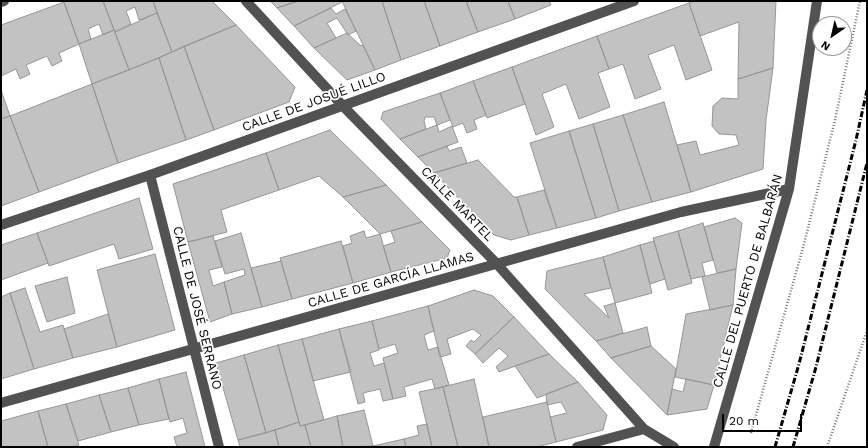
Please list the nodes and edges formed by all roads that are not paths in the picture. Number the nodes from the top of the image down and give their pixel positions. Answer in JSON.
{"nodes":[{"id":1,"x":4,"y":1,"type":"edge"},
{"id":2,"x":246,"y":1,"type":"edge"},
{"id":3,"x":634,"y":1,"type":"edge"},
{"id":4,"x":816,"y":1,"type":"edge"},
{"id":5,"x":1,"y":2,"type":"edge"},
{"id":6,"x":342,"y":105,"type":"junction"},
{"id":7,"x":150,"y":175,"type":"junction"},
{"id":8,"x":789,"y":190,"type":"junction"},
{"id":9,"x":1,"y":225,"type":"edge"},
{"id":10,"x":496,"y":263,"type":"junction"},
{"id":11,"x":194,"y":350,"type":"junction"},
{"id":12,"x":1,"y":403,"type":"edge"},
{"id":13,"x":644,"y":429,"type":"junction"},
{"id":14,"x":219,"y":447,"type":"edge"},
{"id":15,"x":577,"y":447,"type":"edge"},
{"id":16,"x":674,"y":447,"type":"edge"},
{"id":17,"x":714,"y":447,"type":"edge"}],
"edges":[{"from":1,"to":5,"type":"street"},
{"from":2,"to":6,"type":"street","name":"CALLE MARTEL"},
{"from":3,"to":6,"type":"street","name":"CALLE DE JOSUÉ LILLO"},
{"from":4,"to":8,"type":"street","name":"CALLE DEL PUERTO DE BALBARÁN"},
{"from":6,"to":7,"type":"street","name":"CALLE DE JOSUÉ LILLO"},
{"from":6,"to":10,"type":"street","name":"CALLE MARTEL"},
{"from":7,"to":9,"type":"street","name":"CALLE DE JOSUÉ LILLO"},
{"from":7,"to":11,"type":"street","name":"CALLE DE JOSÉ SERRANO"},
{"from":8,"to":10,"type":"street","name":"CALLE DE GARCÍA LLAMAS"},
{"from":8,"to":17,"type":"street","name":"CALLE DEL PUERTO DE BALBARÁN"},
{"from":10,"to":11,"type":"street","name":"CALLE DE GARCÍA LLAMAS"},
{"from":10,"to":13,"type":"street","name":"CALLE MARTEL"},
{"from":11,"to":12,"type":"street","name":"CALLE DE GARCÍA LLAMAS"},
{"from":11,"to":14,"type":"street","name":"CALLE DE JOSÉ SERRANO"},
{"from":13,"to":15,"type":"street"},
{"from":13,"to":16,"type":"street","name":"CALLE MARTEL"}]}
